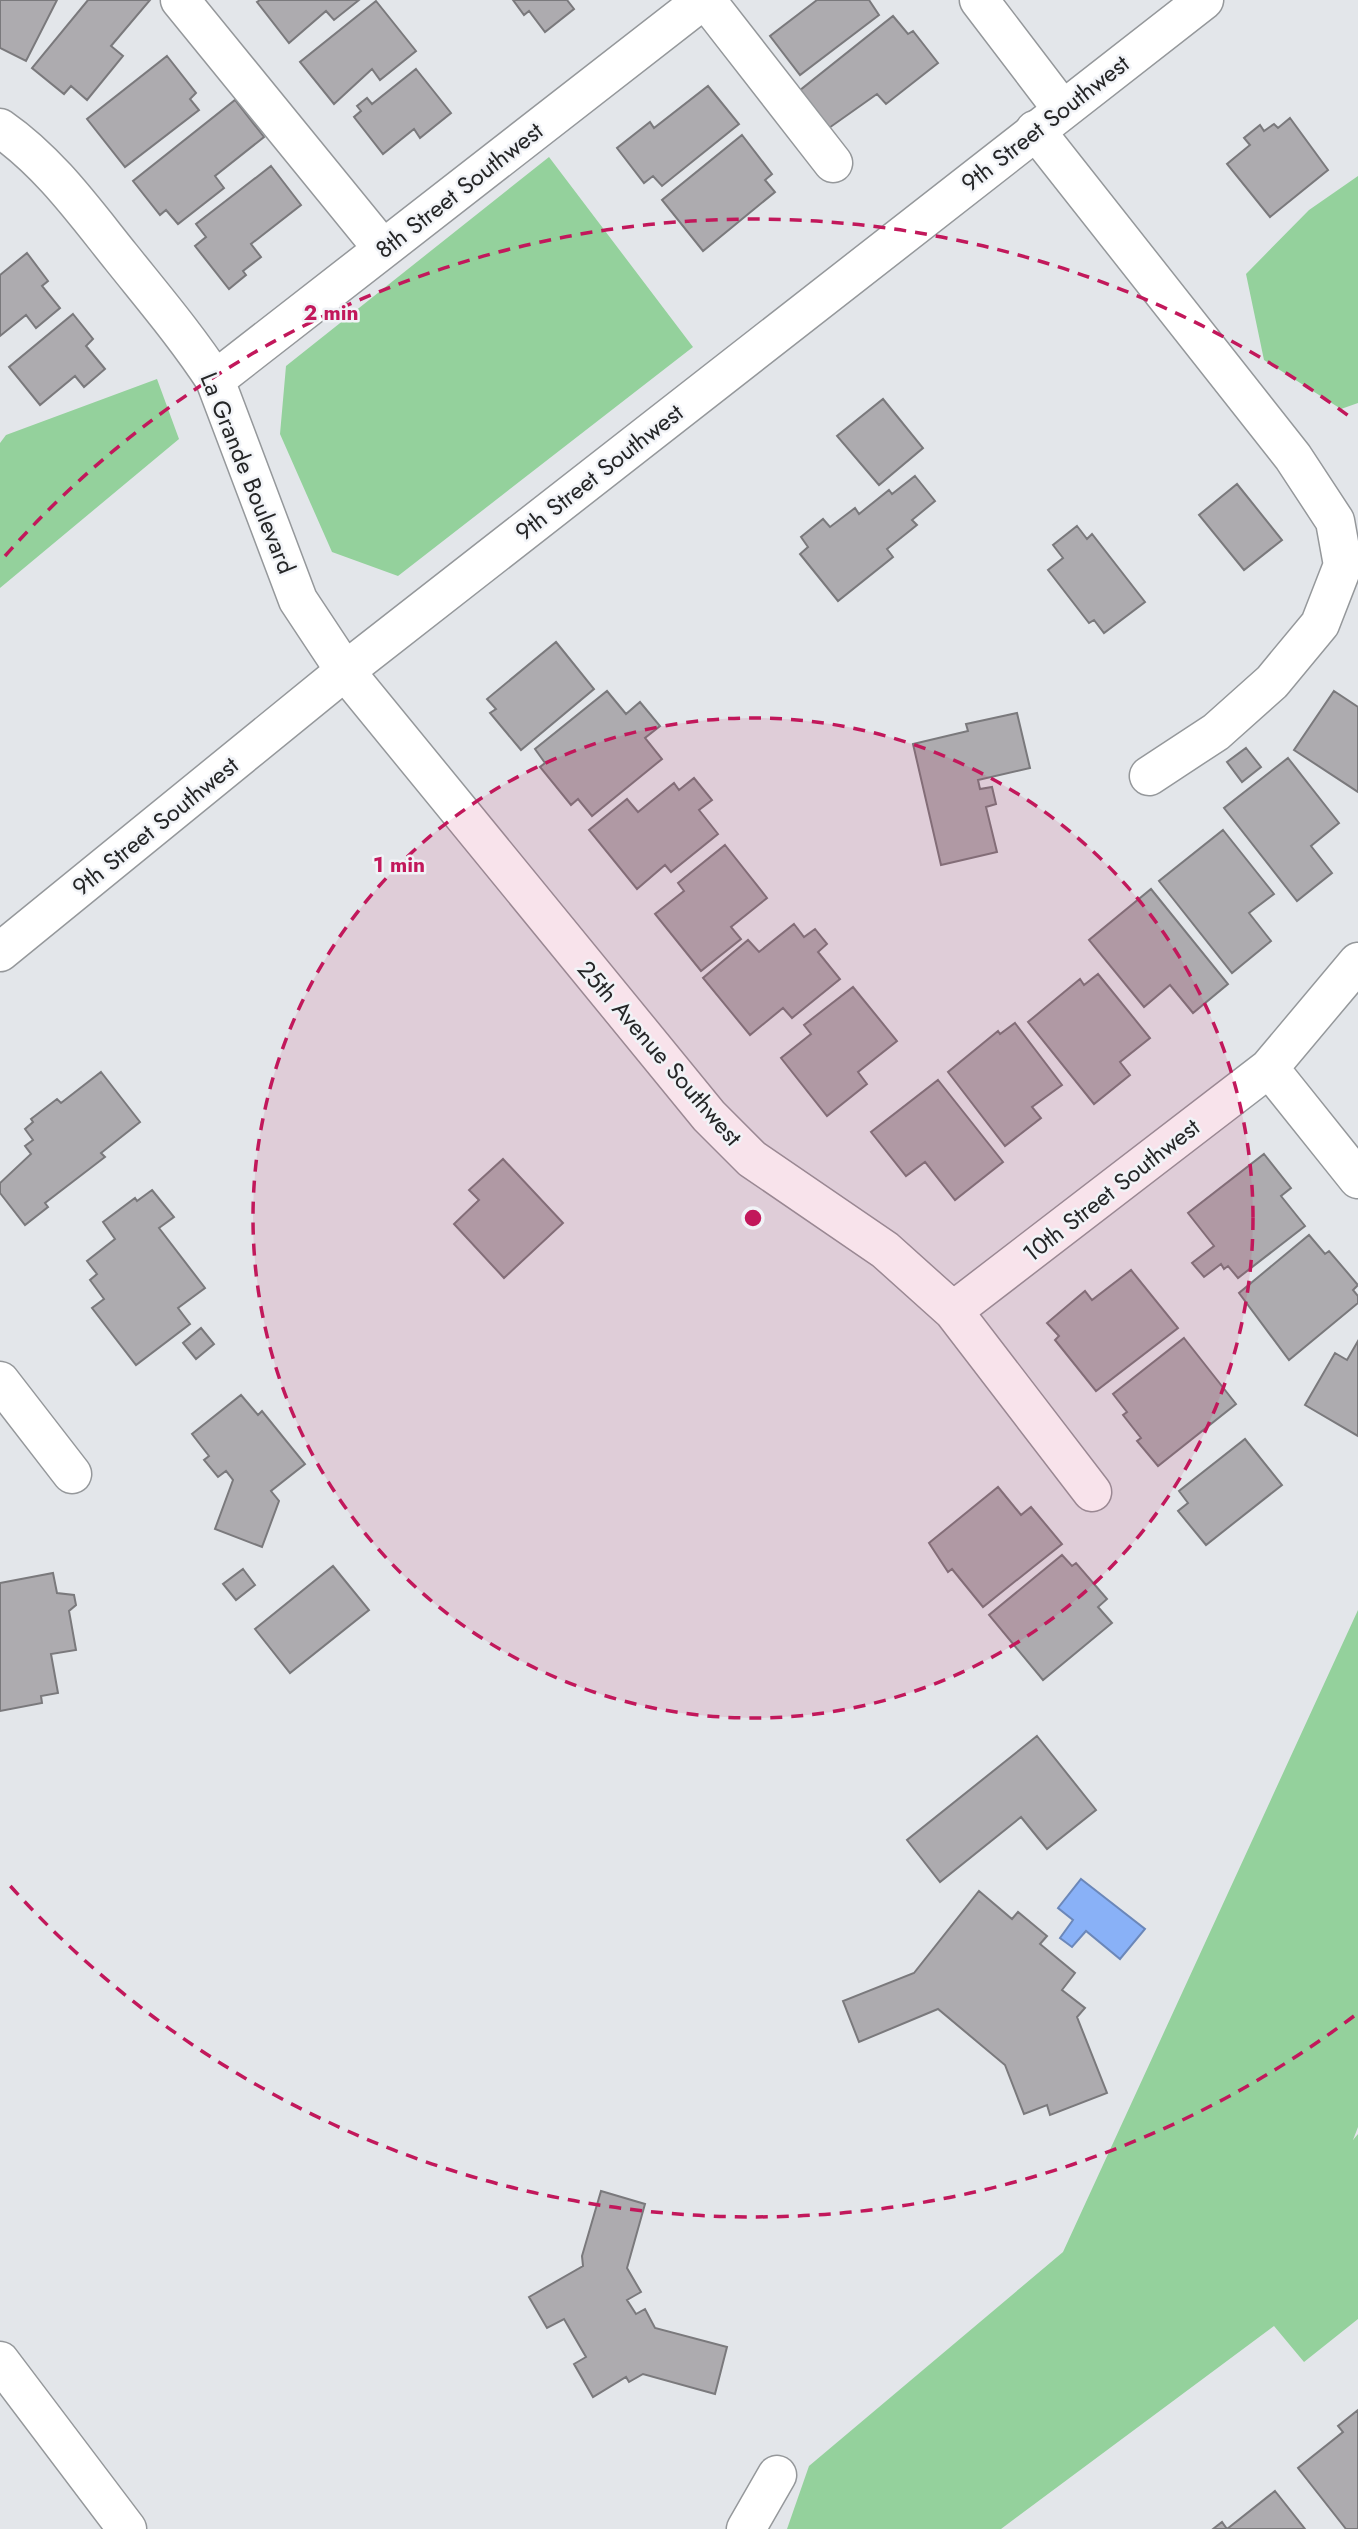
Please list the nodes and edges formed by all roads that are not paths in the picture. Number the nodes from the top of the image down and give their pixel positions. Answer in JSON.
{"nodes":[{"id":1,"x":180,"y":0,"type":"edge"},
{"id":2,"x":704,"y":0,"type":"edge"},
{"id":3,"x":979,"y":0,"type":"edge"},
{"id":4,"x":1203,"y":0,"type":"edge"},
{"id":5,"x":1049,"y":119,"type":"junction"},
{"id":6,"x":0,"y":128,"type":"edge"},
{"id":7,"x":834,"y":163,"type":"dead end"},
{"id":8,"x":383,"y":249,"type":"junction"},
{"id":9,"x":215,"y":380,"type":"junction"},
{"id":10,"x":345,"y":671,"type":"junction"},
{"id":11,"x":1149,"y":776,"type":"dead end"},
{"id":12,"x":0,"y":952,"type":"edge"},
{"id":13,"x":1358,"y":962,"type":"edge"},
{"id":14,"x":1269,"y":1068,"type":"junction"},
{"id":15,"x":1358,"y":1179,"type":"edge"},
{"id":16,"x":953,"y":1311,"type":"junction"},
{"id":17,"x":0,"y":1381,"type":"edge"},
{"id":18,"x":72,"y":1474,"type":"dead end"},
{"id":19,"x":1092,"y":1492,"type":"dead end"},
{"id":20,"x":0,"y":2361,"type":"edge"},
{"id":21,"x":777,"y":2474,"type":"dead end"},
{"id":22,"x":116,"y":2525,"type":"edge"},
{"id":23,"x":746,"y":2529,"type":"edge"}],
"edges":[{"from":1,"to":8,"type":"street"},
{"from":2,"to":7,"type":"street"},
{"from":2,"to":8,"type":"street","name":"8th Street Southwest"},
{"from":3,"to":5,"type":"street"},
{"from":4,"to":5,"type":"street","name":"9th Street Southwest"},
{"from":5,"to":10,"type":"street","name":"9th Street Southwest"},
{"from":5,"to":11,"type":"street"},
{"from":6,"to":9,"type":"street","name":"La Grande Boulevard"},
{"from":8,"to":9,"type":"street","name":"8th Street Southwest"},
{"from":9,"to":10,"type":"street","name":"La Grande Boulevard"},
{"from":10,"to":12,"type":"street","name":"9th Street Southwest"},
{"from":10,"to":16,"type":"street","name":"25th Avenue Southwest"},
{"from":13,"to":14,"type":"street","name":"10th Street Southwest"},
{"from":14,"to":15,"type":"street"},
{"from":14,"to":16,"type":"street","name":"10th Street Southwest"},
{"from":16,"to":19,"type":"street","name":"25th Avenue Southwest"},
{"from":17,"to":18,"type":"street"},
{"from":20,"to":22,"type":"street"},
{"from":21,"to":23,"type":"street"}]}
